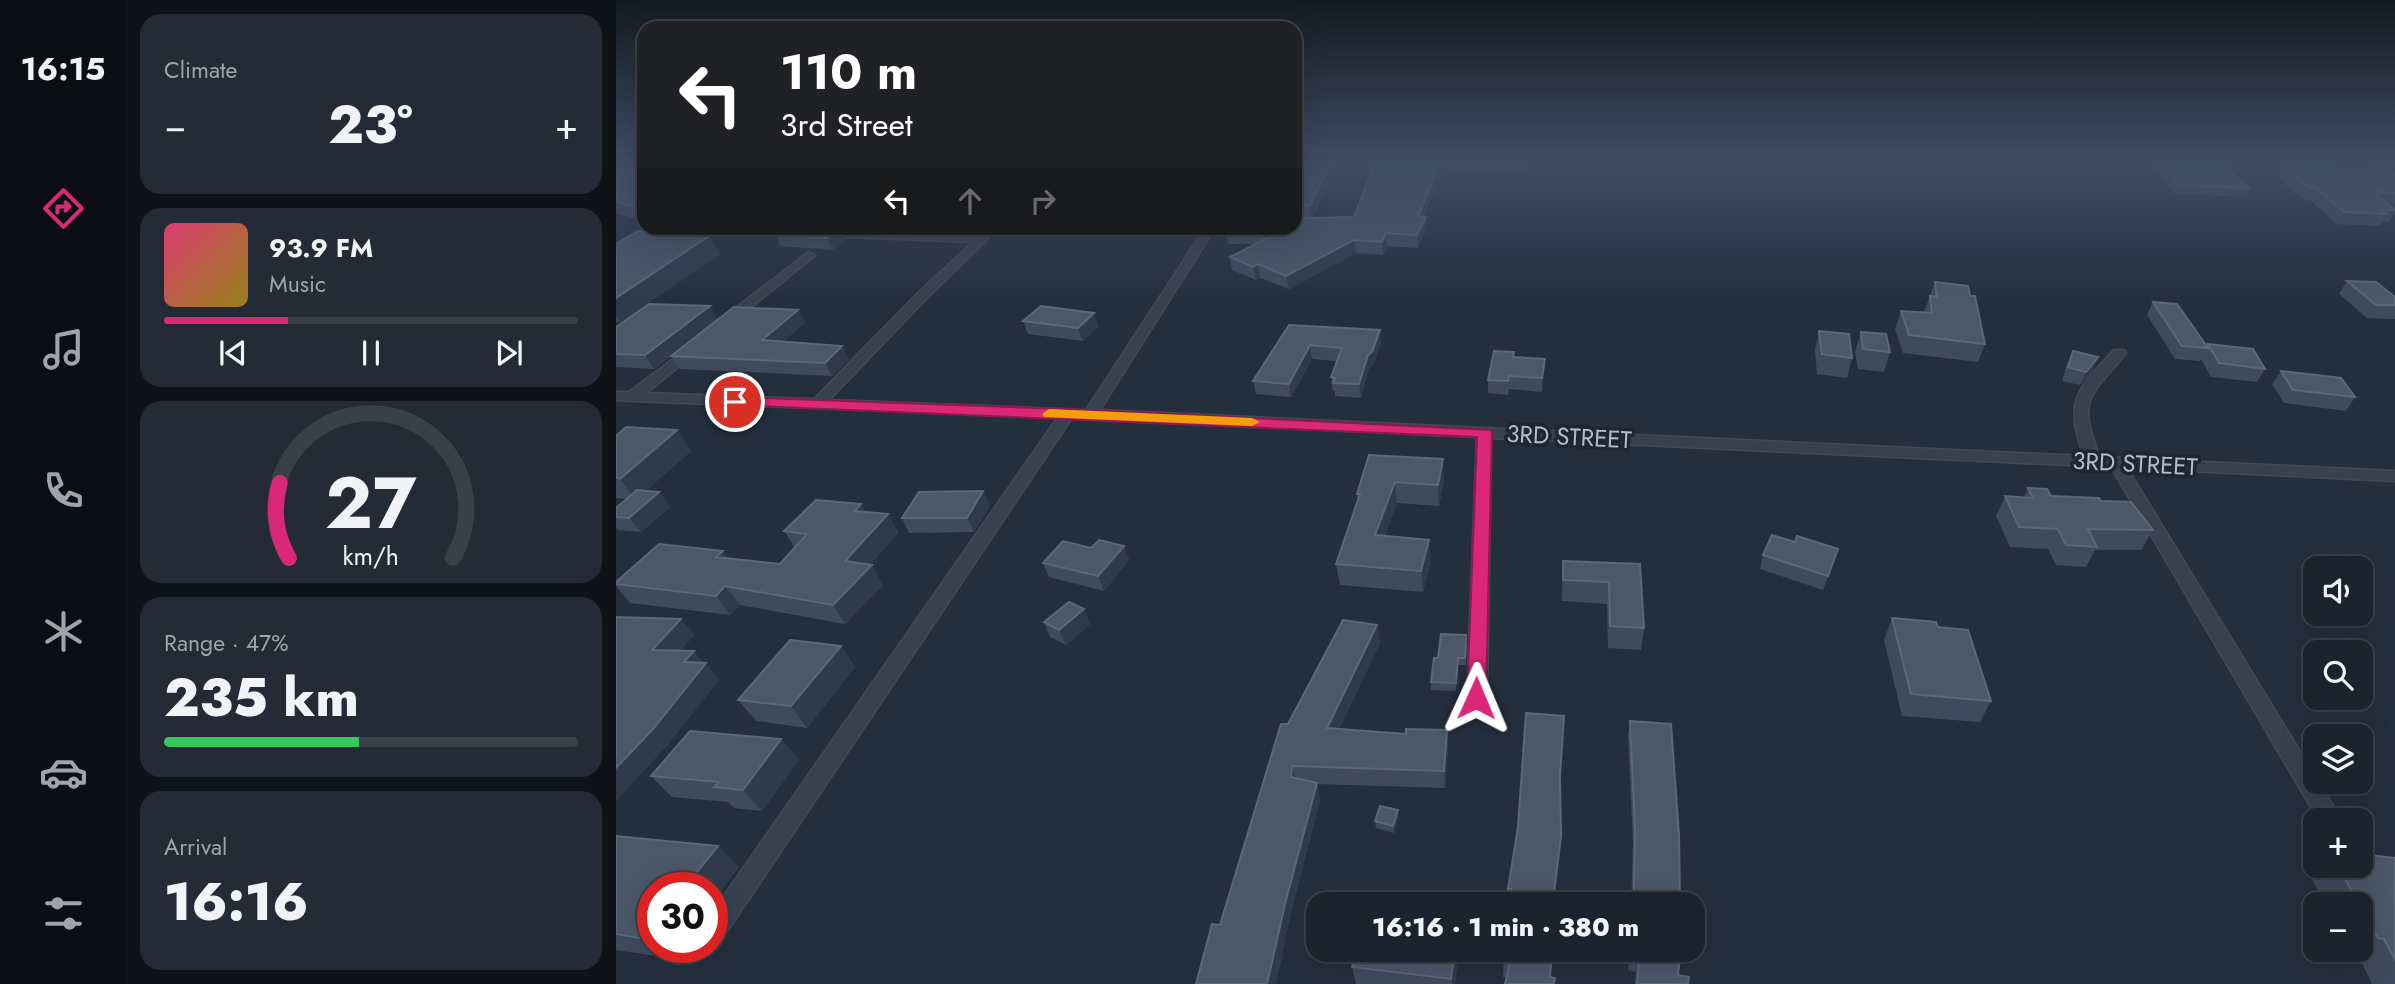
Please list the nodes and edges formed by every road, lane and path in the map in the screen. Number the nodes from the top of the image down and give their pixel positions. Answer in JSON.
{"nodes":[{"id":1,"x":643,"y":235,"type":"edge"},
{"id":2,"x":866,"y":235,"type":"edge"},
{"id":3,"x":986,"y":235,"type":"edge"},
{"id":4,"x":1205,"y":235,"type":"edge"},
{"id":5,"x":981,"y":239,"type":"junction"},
{"id":6,"x":616,"y":252,"type":"edge"},
{"id":7,"x":809,"y":256,"type":"dead end"},
{"id":8,"x":2119,"y":353,"type":"dead end"},
{"id":9,"x":616,"y":397,"type":"edge"},
{"id":10,"x":632,"y":397,"type":"junction"},
{"id":11,"x":816,"y":405,"type":"junction"},
{"id":12,"x":1067,"y":414,"type":"junction"},
{"id":13,"x":1090,"y":414,"type":"junction"},
{"id":14,"x":1484,"y":433,"type":"junction"},
{"id":15,"x":2094,"y":462,"type":"junction"},
{"id":16,"x":2116,"y":463,"type":"junction"},
{"id":17,"x":2395,"y":476,"type":"edge"},
{"id":18,"x":1476,"y":698,"type":"dead end"},
{"id":19,"x":2324,"y":808,"type":"edge"},
{"id":20,"x":728,"y":911,"type":"edge"}],
"edges":[{"from":1,"to":6,"type":"street"},
{"from":2,"to":5,"type":"street"},
{"from":3,"to":5,"type":"street"},
{"from":4,"to":13,"type":"street"},
{"from":5,"to":11,"type":"street"},
{"from":7,"to":10,"type":"street"},
{"from":8,"to":15,"type":"street"},
{"from":9,"to":10,"type":"street","name":"3RD STREET"},
{"from":10,"to":11,"type":"street","name":"3RD STREET"},
{"from":11,"to":12,"type":"street","name":"3RD STREET"},
{"from":12,"to":13,"type":"street","name":"3RD STREET"},
{"from":12,"to":20,"type":"street"},
{"from":13,"to":14,"type":"street","name":"3RD STREET"},
{"from":14,"to":15,"type":"street","name":"3RD STREET"},
{"from":14,"to":18,"type":"street"},
{"from":15,"to":16,"type":"street","name":"3RD STREET"},
{"from":16,"to":17,"type":"street","name":"3RD STREET"},
{"from":16,"to":19,"type":"street"}]}
